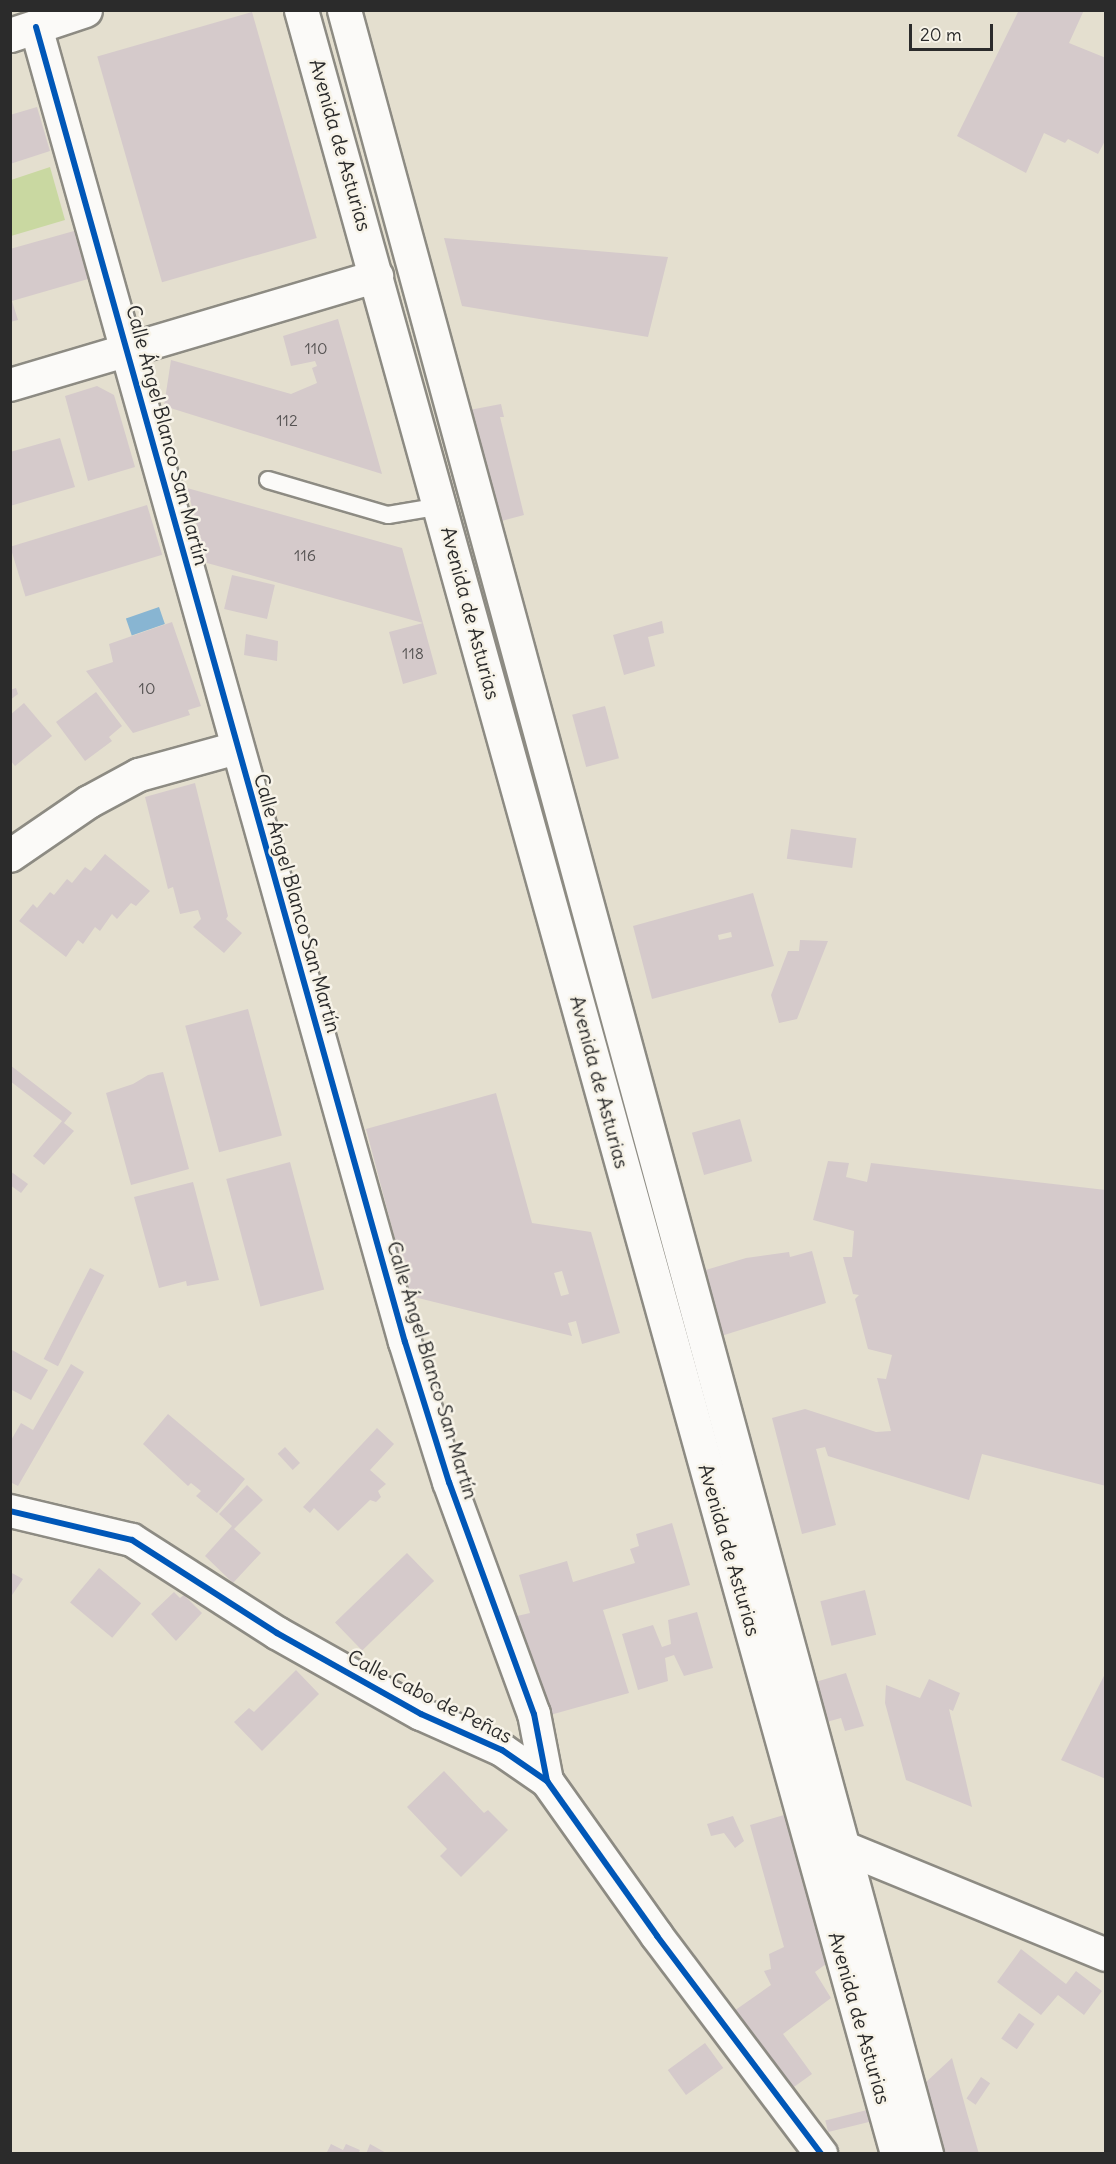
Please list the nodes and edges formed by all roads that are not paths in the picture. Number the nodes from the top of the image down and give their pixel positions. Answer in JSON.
{"nodes":[{"id":1,"x":85,"y":10,"type":"edge"},
{"id":2,"x":301,"y":10,"type":"edge"},
{"id":3,"x":344,"y":10,"type":"edge"},
{"id":4,"x":23,"y":31,"type":"edge"},
{"id":5,"x":377,"y":276,"type":"junction"},
{"id":6,"x":128,"y":350,"type":"junction"},
{"id":7,"x":10,"y":385,"type":"edge"},
{"id":8,"x":268,"y":480,"type":"dead end"},
{"id":9,"x":441,"y":506,"type":"junction"},
{"id":10,"x":237,"y":748,"type":"junction"},
{"id":11,"x":10,"y":856,"type":"edge"},
{"id":12,"x":10,"y":1511,"type":"edge"},
{"id":13,"x":547,"y":1781,"type":"junction"},
{"id":14,"x":843,"y":1847,"type":"junction"},
{"id":15,"x":1106,"y":1955,"type":"edge"},
{"id":16,"x":821,"y":2154,"type":"edge"},
{"id":17,"x":897,"y":2154,"type":"edge"},
{"id":18,"x":926,"y":2154,"type":"edge"}],
"edges":[{"from":1,"to":4,"type":"main road"},
{"from":2,"to":5,"type":"main road","name":"Avenida de Asturias"},
{"from":3,"to":14,"type":"main road","name":"Avenida de Asturias"},
{"from":4,"to":6,"type":"street","name":"Calle Ángel Blanco San Martín"},
{"from":5,"to":6,"type":"street"},
{"from":5,"to":9,"type":"main road","name":"Avenida de Asturias"},
{"from":6,"to":7,"type":"street"},
{"from":6,"to":10,"type":"street","name":"Calle Ángel Blanco San Martín"},
{"from":8,"to":9,"type":"lane"},
{"from":9,"to":17,"type":"main road","name":"Avenida de Asturias"},
{"from":10,"to":11,"type":"street"},
{"from":10,"to":13,"type":"street","name":"Calle Ángel Blanco San Martín"},
{"from":12,"to":13,"type":"street","name":"Calle Cabo de Peñas"},
{"from":13,"to":16,"type":"street","name":"Calle Cabo de Peñas"},
{"from":14,"to":15,"type":"street"},
{"from":14,"to":18,"type":"main road","name":"Avenida de Asturias"}]}
